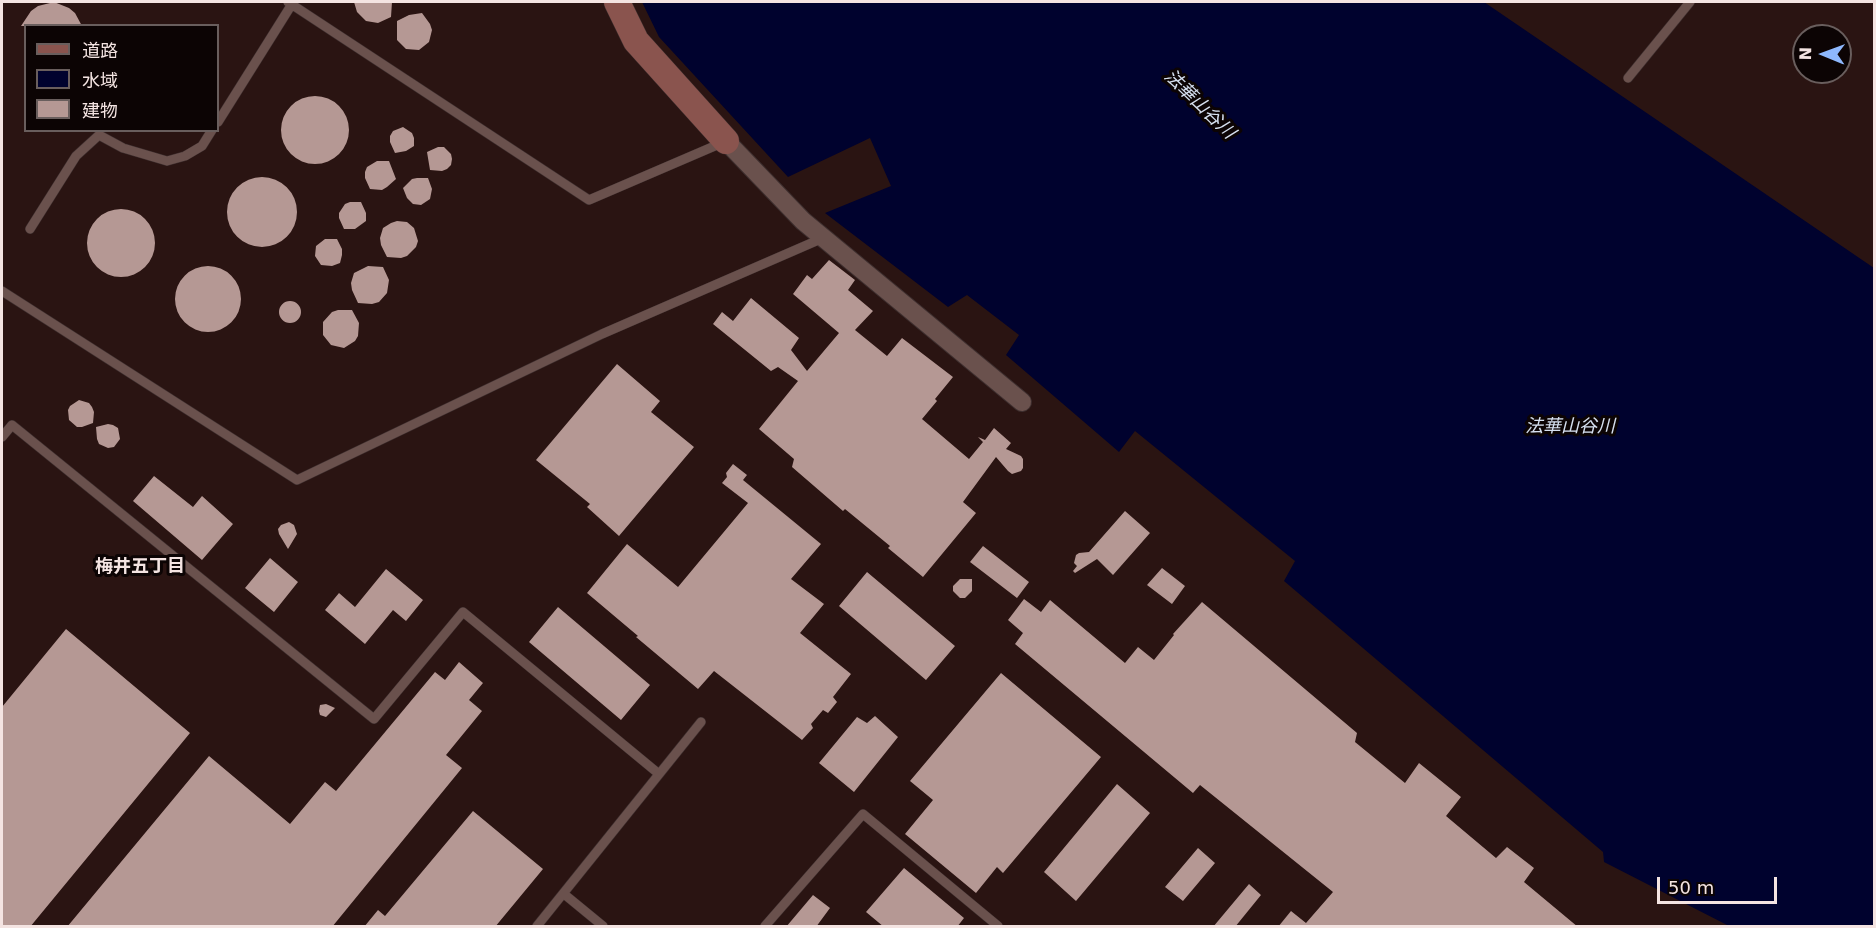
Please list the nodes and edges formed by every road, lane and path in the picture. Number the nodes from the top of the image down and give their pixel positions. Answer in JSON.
{"nodes":[{"id":1,"x":617,"y":2,"type":"edge"},
{"id":2,"x":1690,"y":2,"type":"edge"},
{"id":3,"x":290,"y":3,"type":"edge"},
{"id":4,"x":1628,"y":78,"type":"dead end"},
{"id":5,"x":219,"y":120,"type":"edge"},
{"id":6,"x":211,"y":132,"type":"edge"},
{"id":7,"x":726,"y":141,"type":"junction"},
{"id":8,"x":30,"y":229,"type":"dead end"},
{"id":9,"x":824,"y":237,"type":"junction"},
{"id":10,"x":2,"y":291,"type":"edge"},
{"id":11,"x":1022,"y":402,"type":"dead end"},
{"id":12,"x":2,"y":437,"type":"edge"},
{"id":13,"x":701,"y":722,"type":"dead end"},
{"id":14,"x":659,"y":774,"type":"junction"},
{"id":15,"x":564,"y":894,"type":"junction"},
{"id":16,"x":537,"y":927,"type":"edge"},
{"id":17,"x":603,"y":927,"type":"edge"},
{"id":18,"x":765,"y":927,"type":"edge"},
{"id":19,"x":998,"y":927,"type":"edge"}],
"edges":[{"from":1,"to":7,"type":"main road"},
{"from":2,"to":4,"type":"lane"},
{"from":3,"to":5,"type":"lane"},
{"from":3,"to":7,"type":"lane"},
{"from":6,"to":8,"type":"lane"},
{"from":7,"to":9,"type":"street"},
{"from":9,"to":10,"type":"lane"},
{"from":9,"to":11,"type":"street"},
{"from":12,"to":14,"type":"lane"},
{"from":13,"to":14,"type":"lane"},
{"from":14,"to":15,"type":"lane"},
{"from":15,"to":16,"type":"lane"},
{"from":15,"to":17,"type":"lane"},
{"from":18,"to":19,"type":"lane"}]}
